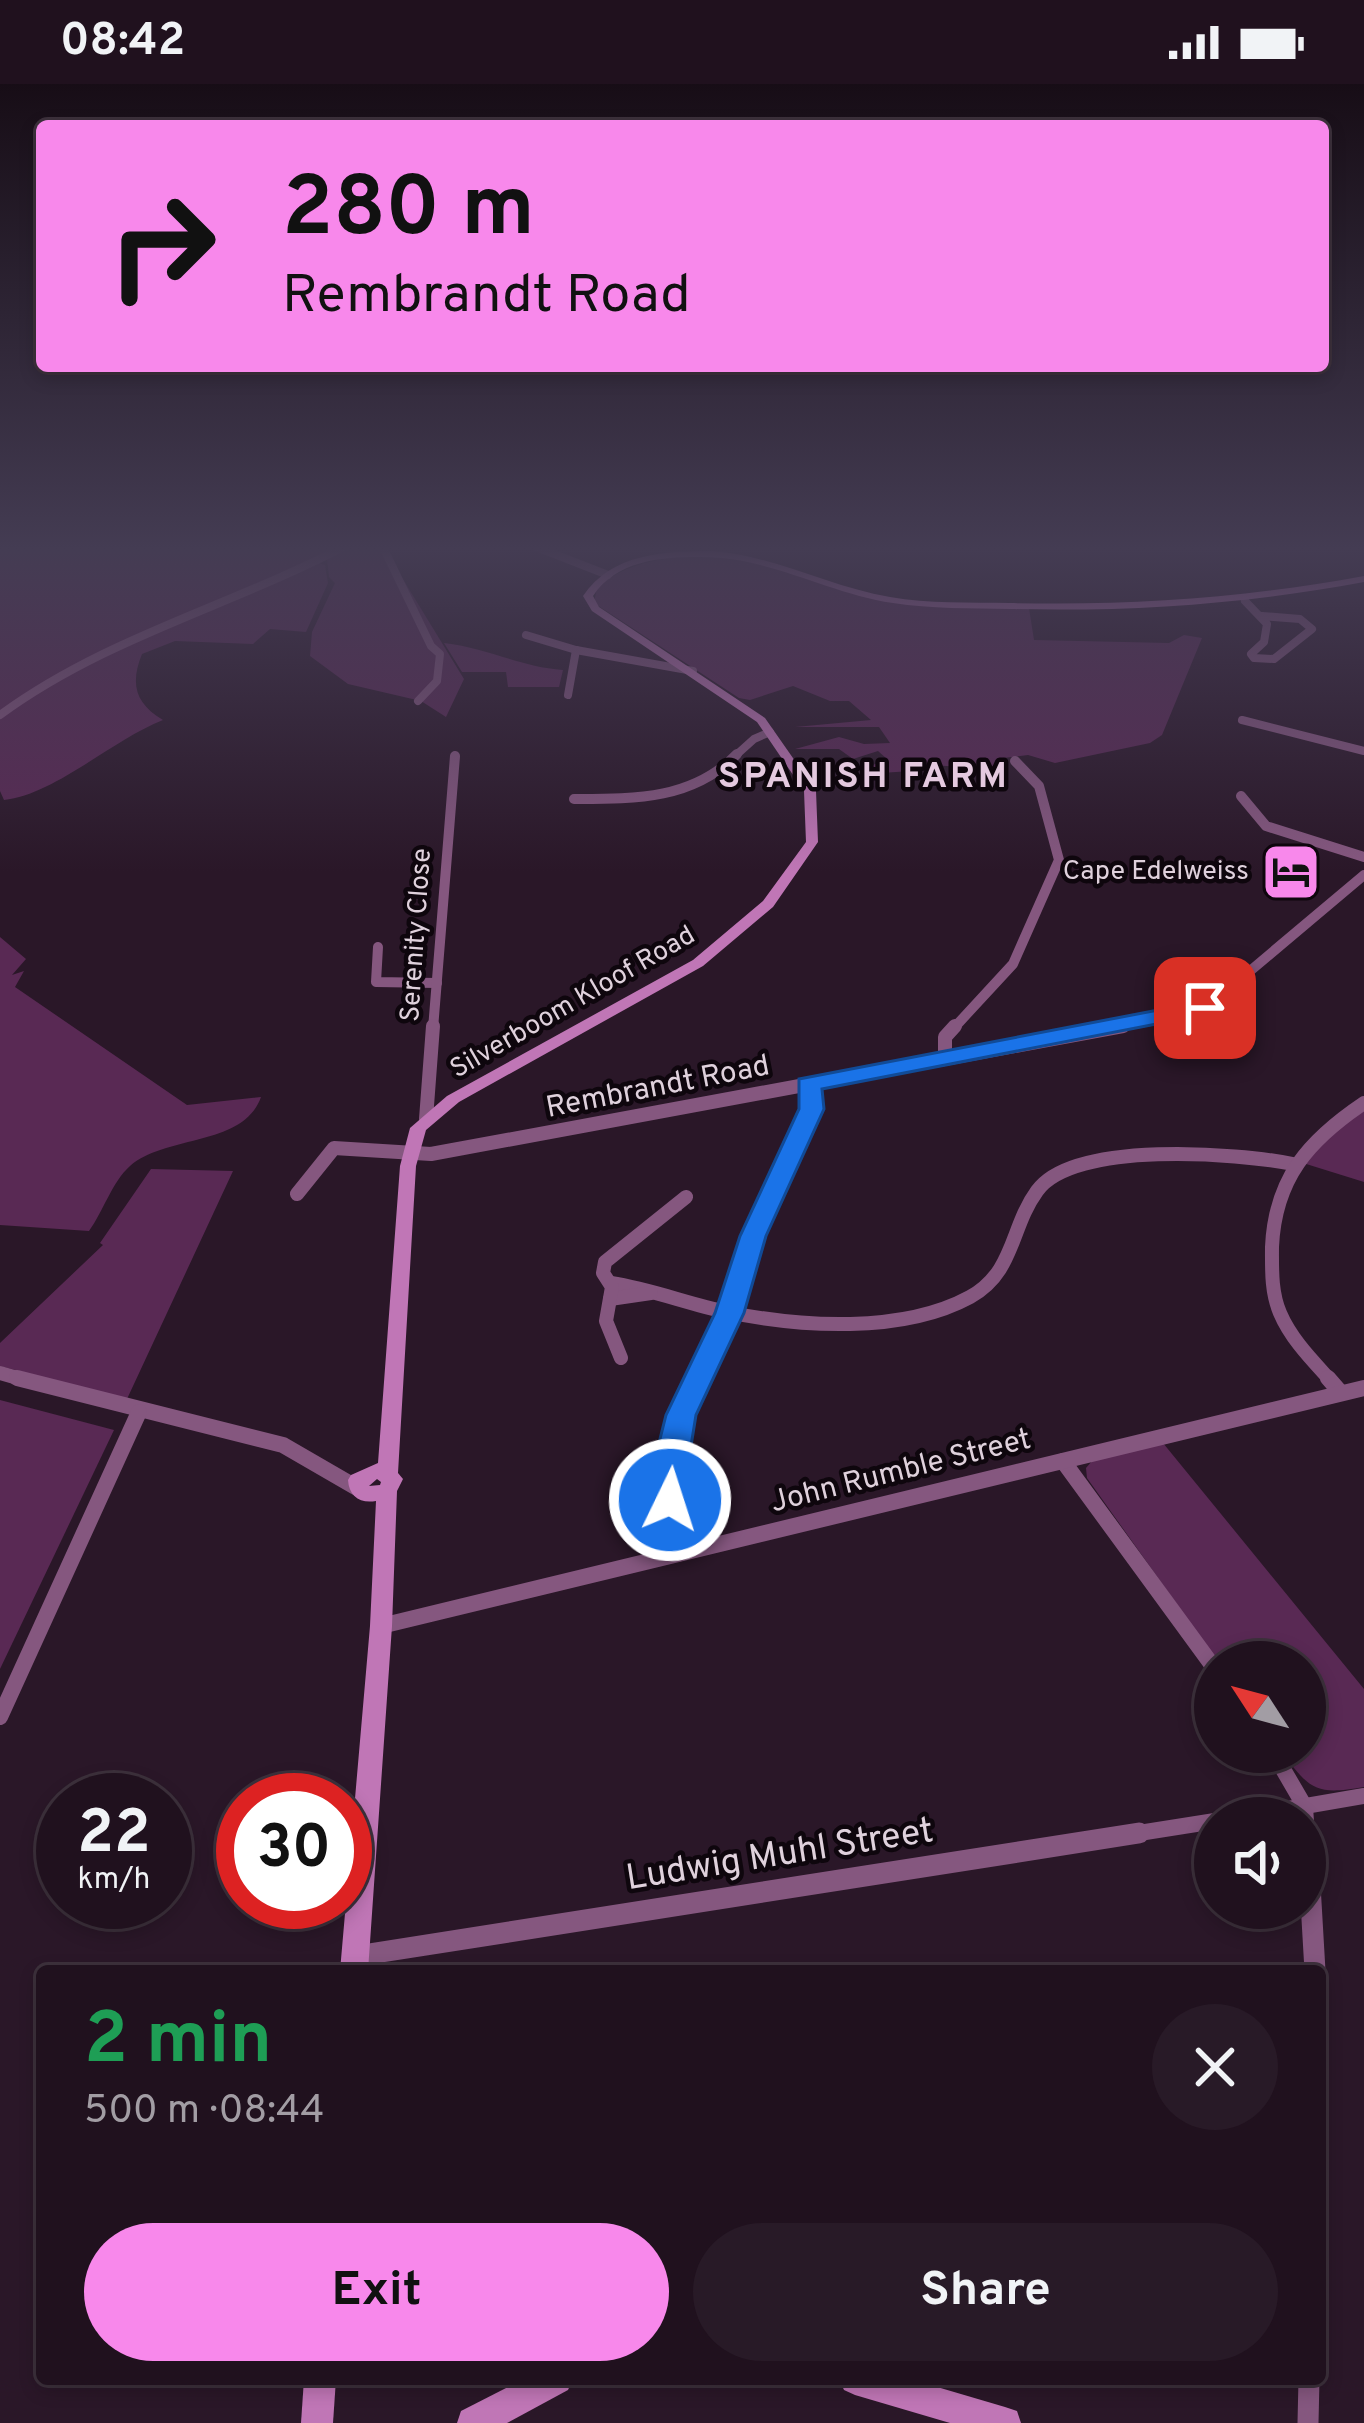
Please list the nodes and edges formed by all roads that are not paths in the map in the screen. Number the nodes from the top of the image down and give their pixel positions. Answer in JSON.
{"nodes":[{"id":1,"x":95,"y":654,"type":"edge"},
{"id":2,"x":440,"y":654,"type":"edge"},
{"id":3,"x":575,"y":654,"type":"edge"},
{"id":4,"x":599,"y":654,"type":"edge"},
{"id":5,"x":666,"y":654,"type":"edge"},
{"id":6,"x":1252,"y":654,"type":"edge"},
{"id":7,"x":1280,"y":654,"type":"edge"},
{"id":8,"x":693,"y":671,"type":"junction"},
{"id":9,"x":568,"y":695,"type":"dead end"},
{"id":10,"x":418,"y":701,"type":"dead end"},
{"id":11,"x":0,"y":715,"type":"edge"},
{"id":12,"x":1242,"y":720,"type":"dead end"},
{"id":13,"x":770,"y":732,"type":"junction"},
{"id":14,"x":1364,"y":751,"type":"edge"},
{"id":15,"x":455,"y":756,"type":"dead end"},
{"id":16,"x":1015,"y":761,"type":"dead end"},
{"id":17,"x":1240,"y":796,"type":"dead end"},
{"id":18,"x":574,"y":799,"type":"dead end"},
{"id":19,"x":1364,"y":857,"type":"edge"},
{"id":20,"x":1364,"y":875,"type":"edge"},
{"id":21,"x":378,"y":947,"type":"dead end"},
{"id":22,"x":437,"y":983,"type":"junction"},
{"id":23,"x":945,"y":1059,"type":"junction"},
{"id":24,"x":808,"y":1084,"type":"junction"},
{"id":25,"x":1364,"y":1103,"type":"edge"},
{"id":26,"x":426,"y":1119,"type":"junction"},
{"id":27,"x":410,"y":1153,"type":"junction"},
{"id":28,"x":1293,"y":1164,"type":"junction"},
{"id":29,"x":297,"y":1194,"type":"dead end"},
{"id":30,"x":686,"y":1197,"type":"dead end"},
{"id":31,"x":611,"y":1291,"type":"junction"},
{"id":32,"x":729,"y":1313,"type":"junction"},
{"id":33,"x":620,"y":1358,"type":"dead end"},
{"id":34,"x":0,"y":1373,"type":"edge"},
{"id":35,"x":1364,"y":1388,"type":"edge"},
{"id":36,"x":1342,"y":1393,"type":"junction"},
{"id":37,"x":139,"y":1412,"type":"junction"},
{"id":38,"x":1063,"y":1461,"type":"junction"},
{"id":39,"x":372,"y":1482,"type":"junction"},
{"id":40,"x":678,"y":1554,"type":"junction"},
{"id":41,"x":382,"y":1626,"type":"junction"},
{"id":42,"x":1195,"y":1641,"type":"edge"},
{"id":43,"x":0,"y":1717,"type":"edge"},
{"id":44,"x":1364,"y":1796,"type":"edge"},
{"id":45,"x":1326,"y":1803,"type":"edge"},
{"id":46,"x":1194,"y":1824,"type":"edge"},
{"id":47,"x":1313,"y":1929,"type":"edge"},
{"id":48,"x":355,"y":1964,"type":"edge"},
{"id":49,"x":1316,"y":1965,"type":"edge"},
{"id":50,"x":319,"y":2385,"type":"edge"},
{"id":51,"x":546,"y":2385,"type":"edge"},
{"id":52,"x":875,"y":2385,"type":"edge"},
{"id":53,"x":1309,"y":2385,"type":"edge"},
{"id":54,"x":316,"y":2423,"type":"edge"},
{"id":55,"x":473,"y":2423,"type":"edge"},
{"id":56,"x":1005,"y":2423,"type":"edge"},
{"id":57,"x":1308,"y":2423,"type":"edge"}],
"edges":[{"from":1,"to":11,"type":"street"},
{"from":2,"to":10,"type":"street"},
{"from":3,"to":9,"type":"street"},
{"from":4,"to":8,"type":"street"},
{"from":5,"to":8,"type":"street","name":"Silverboom Kloof Road"},
{"from":6,"to":7,"type":"street"},
{"from":8,"to":13,"type":"street","name":"Silverboom Kloof Road"},
{"from":12,"to":14,"type":"street"},
{"from":13,"to":18,"type":"street"},
{"from":13,"to":26,"type":"street","name":"Silverboom Kloof Road"},
{"from":15,"to":22,"type":"street","name":"Serenity Close"},
{"from":16,"to":23,"type":"street"},
{"from":17,"to":19,"type":"street"},
{"from":20,"to":23,"type":"street","name":"Rembrandt Road"},
{"from":21,"to":22,"type":"street"},
{"from":22,"to":26,"type":"street","name":"Serenity Close"},
{"from":23,"to":24,"type":"street","name":"Rembrandt Road"},
{"from":24,"to":27,"type":"street","name":"Rembrandt Road"},
{"from":24,"to":32,"type":"street"},
{"from":25,"to":28,"type":"street"},
{"from":26,"to":27,"type":"street"},
{"from":27,"to":29,"type":"street","name":"Rembrandt Road"},
{"from":27,"to":39,"type":"street"},
{"from":28,"to":32,"type":"street"},
{"from":28,"to":36,"type":"street"},
{"from":30,"to":31,"type":"street"},
{"from":31,"to":32,"type":"street"},
{"from":31,"to":33,"type":"street"},
{"from":32,"to":40,"type":"street"},
{"from":34,"to":37,"type":"street"},
{"from":35,"to":36,"type":"street","name":"John Rumble Street"},
{"from":36,"to":38,"type":"street","name":"John Rumble Street"},
{"from":37,"to":39,"type":"street"},
{"from":37,"to":43,"type":"street"},
{"from":38,"to":40,"type":"street","name":"John Rumble Street"},
{"from":38,"to":42,"type":"street"},
{"from":39,"to":41,"type":"street"},
{"from":40,"to":41,"type":"street","name":"John Rumble Street"},
{"from":41,"to":48,"type":"street"},
{"from":44,"to":45,"type":"street"},
{"from":46,"to":48,"type":"street","name":"Ludwig Muhl Street"},
{"from":47,"to":49,"type":"street"},
{"from":50,"to":54,"type":"street"},
{"from":51,"to":55,"type":"street"},
{"from":52,"to":56,"type":"street"},
{"from":53,"to":57,"type":"street"}]}
